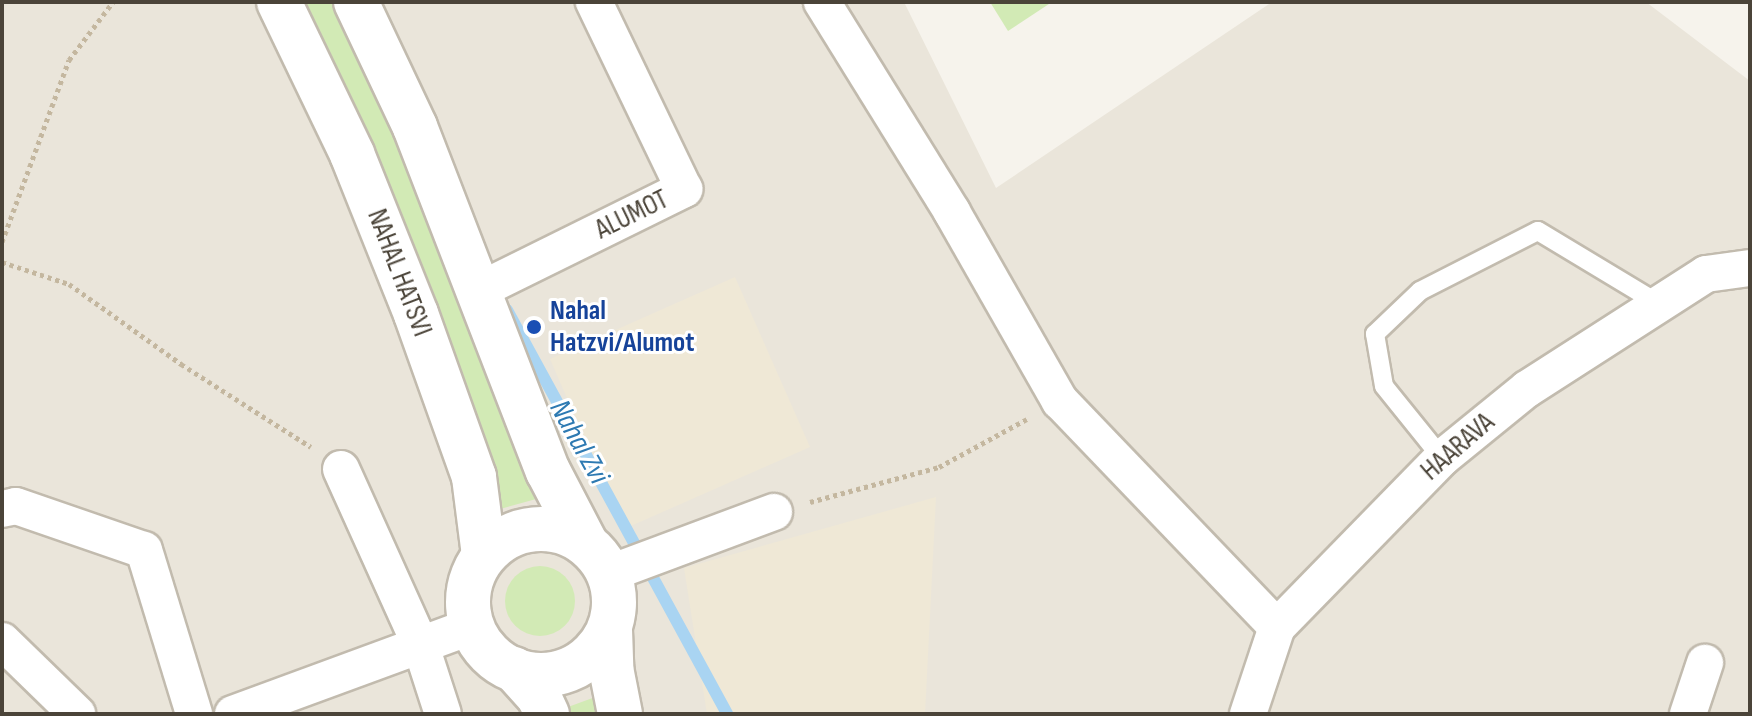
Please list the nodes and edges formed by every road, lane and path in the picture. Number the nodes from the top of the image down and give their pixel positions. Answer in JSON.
{"nodes":[{"id":1,"x":113,"y":2,"type":"edge"},
{"id":2,"x":279,"y":2,"type":"edge"},
{"id":3,"x":356,"y":2,"type":"edge"},
{"id":4,"x":594,"y":2,"type":"edge"},
{"id":5,"x":822,"y":2,"type":"edge"},
{"id":6,"x":2,"y":242,"type":"edge"},
{"id":7,"x":2,"y":262,"type":"edge"},
{"id":8,"x":1750,"y":268,"type":"edge"},
{"id":9,"x":480,"y":290,"type":"junction"},
{"id":10,"x":1659,"y":304,"type":"junction"},
{"id":11,"x":1060,"y":401,"type":"junction"},
{"id":12,"x":1442,"y":458,"type":"junction"},
{"id":13,"x":341,"y":469,"type":"joint"},
{"id":14,"x":2,"y":509,"type":"edge"},
{"id":15,"x":774,"y":512,"type":"joint"},
{"id":16,"x":484,"y":555,"type":"junction"},
{"id":17,"x":598,"y":559,"type":"junction"},
{"id":18,"x":472,"y":626,"type":"junction"},
{"id":19,"x":1277,"y":627,"type":"junction"},
{"id":20,"x":610,"y":630,"type":"junction"},
{"id":21,"x":2,"y":641,"type":"edge"},
{"id":22,"x":421,"y":646,"type":"junction"},
{"id":23,"x":1705,"y":663,"type":"dead end"},
{"id":24,"x":514,"y":669,"type":"junction"},
{"id":25,"x":77,"y":714,"type":"edge"},
{"id":26,"x":194,"y":714,"type":"edge"},
{"id":27,"x":233,"y":714,"type":"edge"},
{"id":28,"x":443,"y":714,"type":"edge"},
{"id":29,"x":547,"y":714,"type":"edge"},
{"id":30,"x":620,"y":714,"type":"edge"},
{"id":31,"x":1248,"y":714,"type":"edge"},
{"id":32,"x":1688,"y":714,"type":"edge"}],
"edges":[{"from":1,"to":6,"type":"path"},
{"from":2,"to":16,"type":"street","name":"NAHAL HATSVI"},
{"from":3,"to":9,"type":"street"},
{"from":4,"to":9,"type":"street","name":"ALUMOT"},
{"from":5,"to":11,"type":"street"},
{"from":7,"to":13,"type":"path"},
{"from":8,"to":10,"type":"street","name":"HAARAVA"},
{"from":9,"to":17,"type":"street"},
{"from":10,"to":12,"type":"street","name":"HAARAVA"},
{"from":10,"to":12,"type":"lane"},
{"from":11,"to":15,"type":"path"},
{"from":11,"to":19,"type":"street"},
{"from":12,"to":19,"type":"street","name":"HAARAVA"},
{"from":13,"to":22,"type":"street"},
{"from":14,"to":26,"type":"street"},
{"from":15,"to":17,"type":"street"},
{"from":16,"to":17,"type":"street"},
{"from":16,"to":18,"type":"street"},
{"from":17,"to":20,"type":"street"},
{"from":18,"to":22,"type":"street"},
{"from":18,"to":24,"type":"street"},
{"from":19,"to":31,"type":"street","name":"HAARAVA"},
{"from":20,"to":24,"type":"street"},
{"from":20,"to":30,"type":"street"},
{"from":21,"to":25,"type":"street"},
{"from":22,"to":27,"type":"street"},
{"from":22,"to":28,"type":"street"},
{"from":23,"to":32,"type":"street"},
{"from":24,"to":29,"type":"street"}]}
